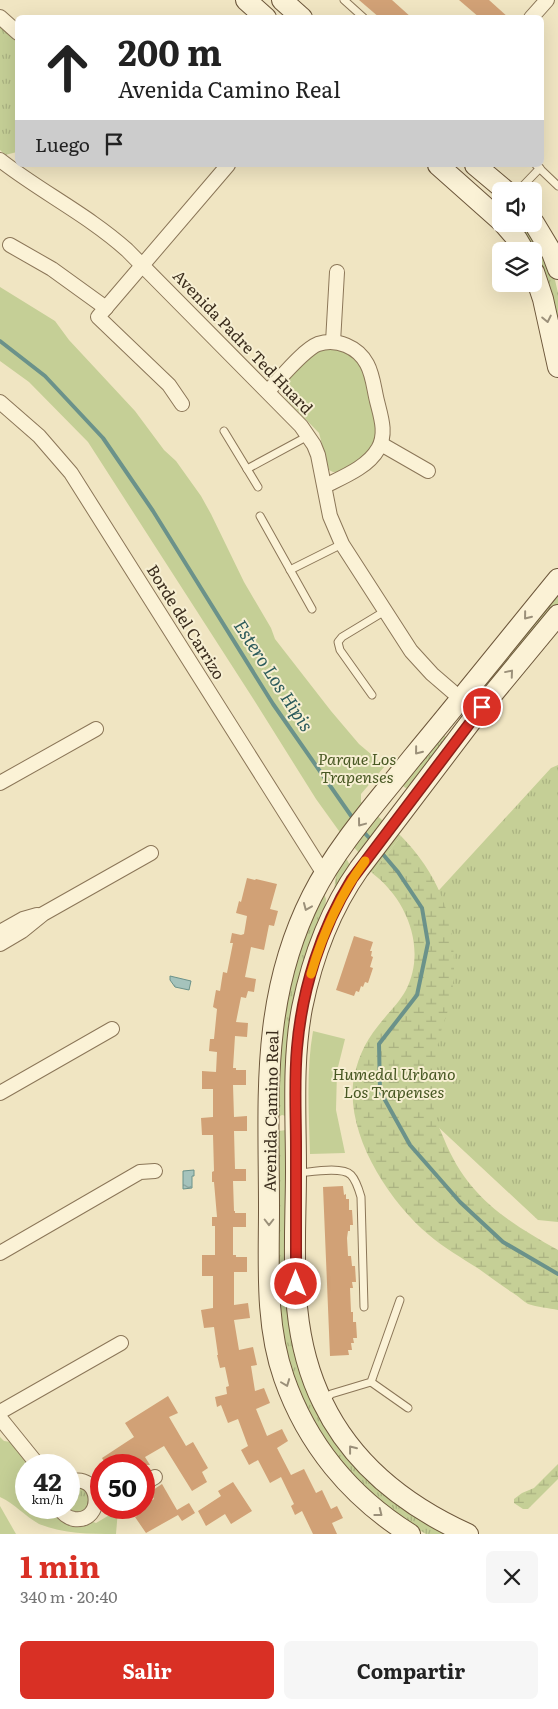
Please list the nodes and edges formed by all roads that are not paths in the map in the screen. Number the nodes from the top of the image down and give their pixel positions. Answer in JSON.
{"nodes":[{"id":1,"x":246,"y":0,"type":"edge"},
{"id":2,"x":344,"y":0,"type":"edge"},
{"id":3,"x":546,"y":0,"type":"edge"},
{"id":4,"x":284,"y":1,"type":"edge"},
{"id":5,"x":263,"y":15,"type":"edge"},
{"id":6,"x":273,"y":15,"type":"edge"},
{"id":7,"x":299,"y":15,"type":"edge"},
{"id":8,"x":361,"y":15,"type":"edge"},
{"id":9,"x":534,"y":15,"type":"edge"},
{"id":10,"x":0,"y":17,"type":"edge"},
{"id":11,"x":15,"y":30,"type":"edge"},
{"id":12,"x":0,"y":160,"type":"edge"},
{"id":13,"x":15,"y":166,"type":"edge"},
{"id":14,"x":16,"y":167,"type":"edge"},
{"id":15,"x":226,"y":167,"type":"edge"},
{"id":16,"x":440,"y":167,"type":"edge"},
{"id":17,"x":477,"y":167,"type":"edge"},
{"id":18,"x":538,"y":167,"type":"edge"},
{"id":19,"x":495,"y":182,"type":"edge"},
{"id":20,"x":526,"y":182,"type":"edge"},
{"id":21,"x":558,"y":186,"type":"edge"},
{"id":22,"x":492,"y":196,"type":"edge"},
{"id":23,"x":482,"y":203,"type":"junction"},
{"id":24,"x":492,"y":212,"type":"edge"},
{"id":25,"x":511,"y":232,"type":"edge"},
{"id":26,"x":539,"y":232,"type":"edge"},
{"id":27,"x":519,"y":242,"type":"edge"},
{"id":28,"x":10,"y":245,"type":"dead end"},
{"id":29,"x":143,"y":265,"type":"junction"},
{"id":30,"x":558,"y":269,"type":"edge"},
{"id":31,"x":336,"y":272,"type":"dead end"},
{"id":32,"x":541,"y":292,"type":"edge"},
{"id":33,"x":102,"y":312,"type":"junction"},
{"id":34,"x":333,"y":342,"type":"junction"},
{"id":35,"x":558,"y":367,"type":"edge"},
{"id":36,"x":268,"y":391,"type":"junction"},
{"id":37,"x":0,"y":402,"type":"edge"},
{"id":38,"x":182,"y":404,"type":"dead end"},
{"id":39,"x":224,"y":431,"type":"dead end"},
{"id":40,"x":308,"y":436,"type":"junction"},
{"id":41,"x":381,"y":444,"type":"junction"},
{"id":42,"x":247,"y":469,"type":"junction"},
{"id":43,"x":428,"y":471,"type":"dead end"},
{"id":44,"x":325,"y":486,"type":"junction"},
{"id":45,"x":258,"y":487,"type":"dead end"},
{"id":46,"x":260,"y":516,"type":"dead end"},
{"id":47,"x":342,"y":544,"type":"junction"},
{"id":48,"x":290,"y":570,"type":"junction"},
{"id":49,"x":558,"y":579,"type":"edge"},
{"id":50,"x":312,"y":609,"type":"dead end"},
{"id":51,"x":385,"y":611,"type":"junction"},
{"id":52,"x":558,"y":614,"type":"edge"},
{"id":53,"x":372,"y":696,"type":"dead end"},
{"id":54,"x":455,"y":706,"type":"junction"},
{"id":55,"x":96,"y":729,"type":"dead end"},
{"id":56,"x":458,"y":738,"type":"junction"},
{"id":57,"x":0,"y":783,"type":"edge"},
{"id":58,"x":151,"y":853,"type":"dead end"},
{"id":59,"x":324,"y":874,"type":"junction"},
{"id":60,"x":43,"y":914,"type":"junction"},
{"id":61,"x":333,"y":914,"type":"junction"},
{"id":62,"x":0,"y":932,"type":"edge"},
{"id":63,"x":0,"y":944,"type":"edge"},
{"id":64,"x":112,"y":1029,"type":"dead end"},
{"id":65,"x":0,"y":1093,"type":"edge"},
{"id":66,"x":269,"y":1129,"type":"junction"},
{"id":67,"x":296,"y":1129,"type":"junction"},
{"id":68,"x":155,"y":1171,"type":"dead end"},
{"id":69,"x":296,"y":1173,"type":"junction"},
{"id":70,"x":0,"y":1253,"type":"edge"},
{"id":71,"x":400,"y":1300,"type":"dead end"},
{"id":72,"x":364,"y":1307,"type":"dead end"},
{"id":73,"x":121,"y":1343,"type":"dead end"},
{"id":74,"x":371,"y":1382,"type":"junction"},
{"id":75,"x":323,"y":1404,"type":"junction"},
{"id":76,"x":408,"y":1408,"type":"dead end"},
{"id":77,"x":0,"y":1412,"type":"edge"},
{"id":78,"x":0,"y":1418,"type":"edge"},
{"id":79,"x":29,"y":1454,"type":"edge"},
{"id":80,"x":408,"y":1534,"type":"edge"},
{"id":81,"x":468,"y":1534,"type":"edge"}],
"edges":[{"from":1,"to":5,"type":"main road"},
{"from":2,"to":8,"type":"lane"},
{"from":3,"to":9,"type":"street"},
{"from":4,"to":6,"type":"street"},
{"from":4,"to":7,"type":"main road"},
{"from":10,"to":11,"type":"street"},
{"from":12,"to":13,"type":"street","name":"Avenida Padre Ted Huard"},
{"from":14,"to":29,"type":"street","name":"Avenida Padre Ted Huard"},
{"from":15,"to":29,"type":"street"},
{"from":16,"to":23,"type":"main road"},
{"from":17,"to":19,"type":"main road"},
{"from":18,"to":20,"type":"lane"},
{"from":18,"to":21,"type":"lane"},
{"from":22,"to":23,"type":"main road"},
{"from":23,"to":24,"type":"main road"},
{"from":25,"to":27,"type":"main road"},
{"from":26,"to":30,"type":"main road"},
{"from":28,"to":33,"type":"street"},
{"from":29,"to":33,"type":"street"},
{"from":29,"to":36,"type":"street","name":"Avenida Padre Ted Huard"},
{"from":31,"to":34,"type":"street"},
{"from":32,"to":35,"type":"main road","one_way":true},
{"from":33,"to":38,"type":"street"},
{"from":34,"to":36,"type":"street"},
{"from":34,"to":41,"type":"street"},
{"from":36,"to":40,"type":"street","name":"Avenida Padre Ted Huard"},
{"from":37,"to":59,"type":"street","name":"Borde del Carrizo"},
{"from":39,"to":42,"type":"lane"},
{"from":40,"to":42,"type":"lane"},
{"from":40,"to":44,"type":"street","name":"Avenida Padre Ted Huard"},
{"from":41,"to":43,"type":"street"},
{"from":41,"to":44,"type":"street"},
{"from":42,"to":45,"type":"lane"},
{"from":44,"to":47,"type":"street","name":"Avenida Padre Ted Huard"},
{"from":46,"to":48,"type":"lane"},
{"from":47,"to":48,"type":"lane"},
{"from":47,"to":51,"type":"street","name":"Avenida Padre Ted Huard"},
{"from":48,"to":50,"type":"lane"},
{"from":49,"to":54,"type":"main road","name":"Avenida Camino Real","one_way":true},
{"from":51,"to":53,"type":"lane"},
{"from":51,"to":54,"type":"street","name":"Avenida Padre Ted Huard"},
{"from":56,"to":52,"type":"main road","name":"Avenida Camino Real","one_way":true},
{"from":54,"to":56,"type":"main road"},
{"from":54,"to":59,"type":"main road","name":"Avenida Camino Real","one_way":true},
{"from":55,"to":57,"type":"street"},
{"from":56,"to":61,"type":"main road","name":"Avenida Camino Real"},
{"from":58,"to":60,"type":"street"},
{"from":59,"to":61,"type":"main road"},
{"from":59,"to":66,"type":"main road","name":"Avenida Camino Real","one_way":true},
{"from":60,"to":62,"type":"street"},
{"from":60,"to":63,"type":"street"},
{"from":61,"to":67,"type":"main road","name":"Avenida Camino Real"},
{"from":64,"to":65,"type":"street"},
{"from":66,"to":67,"type":"main road"},
{"from":66,"to":80,"type":"main road","name":"Avenida Camino Real","one_way":true},
{"from":67,"to":69,"type":"main road","name":"Avenida Camino Real"},
{"from":68,"to":70,"type":"street"},
{"from":69,"to":72,"type":"lane"},
{"from":69,"to":75,"type":"main road","name":"Avenida Camino Real"},
{"from":71,"to":74,"type":"lane"},
{"from":73,"to":77,"type":"street"},
{"from":74,"to":75,"type":"lane"},
{"from":74,"to":76,"type":"lane"},
{"from":81,"to":75,"type":"main road","name":"Avenida Camino Real","one_way":true},
{"from":78,"to":79,"type":"street"}]}
